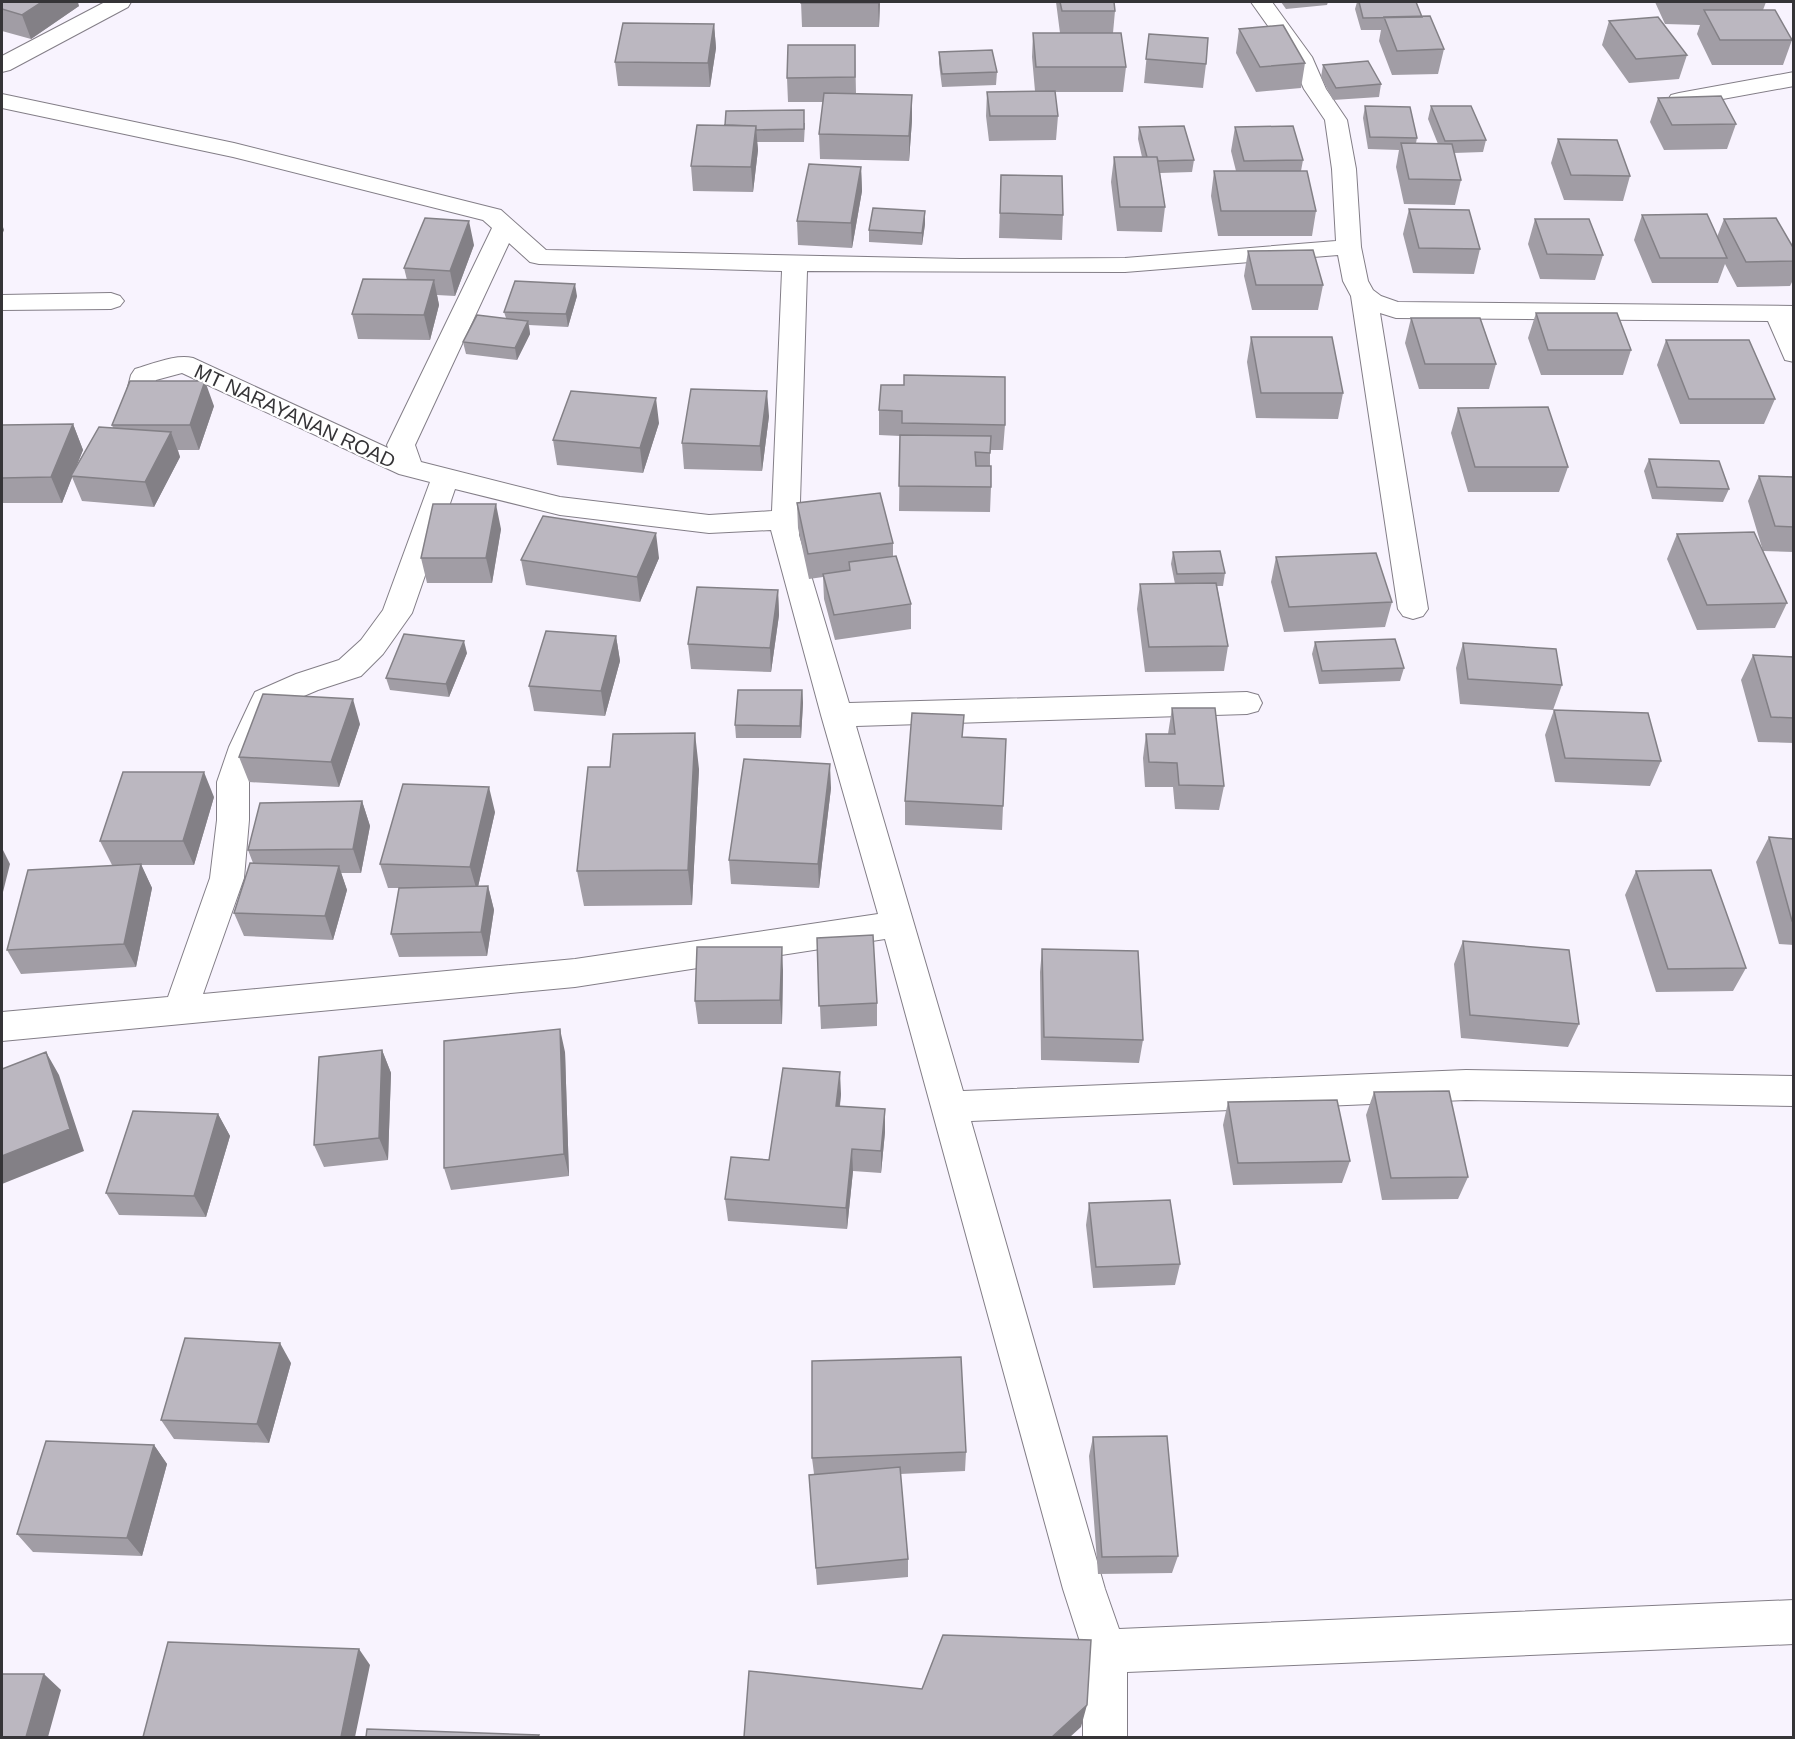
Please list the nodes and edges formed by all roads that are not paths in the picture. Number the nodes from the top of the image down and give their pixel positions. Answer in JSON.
{"nodes":[{"id":1,"x":120,"y":2,"type":"edge"},
{"id":2,"x":1262,"y":2,"type":"edge"},
{"id":3,"x":2,"y":65,"type":"edge"},
{"id":4,"x":1794,"y":79,"type":"edge"},
{"id":5,"x":1679,"y":100,"type":"edge"},
{"id":6,"x":2,"y":101,"type":"edge"},
{"id":7,"x":505,"y":226,"type":"junction"},
{"id":8,"x":1349,"y":247,"type":"junction"},
{"id":9,"x":795,"y":264,"type":"junction"},
{"id":10,"x":1364,"y":295,"type":"junction"},
{"id":11,"x":111,"y":301,"type":"dead end"},
{"id":12,"x":2,"y":303,"type":"edge"},
{"id":13,"x":1786,"y":314,"type":"edge"},
{"id":14,"x":1794,"y":354,"type":"edge"},
{"id":15,"x":136,"y":407,"type":"edge"},
{"id":16,"x":409,"y":468,"type":"junction"},
{"id":17,"x":445,"y":479,"type":"junction"},
{"id":18,"x":785,"y":520,"type":"junction"},
{"id":19,"x":1413,"y":609,"type":"dead end"},
{"id":20,"x":1247,"y":704,"type":"dead end"},
{"id":21,"x":836,"y":715,"type":"junction"},
{"id":22,"x":898,"y":924,"type":"junction"},
{"id":23,"x":180,"y":1011,"type":"junction"},
{"id":24,"x":2,"y":1027,"type":"edge"},
{"id":25,"x":1794,"y":1091,"type":"edge"},
{"id":26,"x":949,"y":1107,"type":"junction"},
{"id":27,"x":1794,"y":1622,"type":"edge"},
{"id":28,"x":1105,"y":1651,"type":"junction"},
{"id":29,"x":1105,"y":1737,"type":"edge"}],
"edges":[{"from":1,"to":3,"type":"street"},
{"from":2,"to":8,"type":"street"},
{"from":4,"to":5,"type":"street"},
{"from":6,"to":7,"type":"street"},
{"from":7,"to":9,"type":"street"},
{"from":7,"to":16,"type":"street"},
{"from":8,"to":9,"type":"street"},
{"from":8,"to":10,"type":"street"},
{"from":9,"to":18,"type":"street"},
{"from":10,"to":13,"type":"street"},
{"from":10,"to":19,"type":"street"},
{"from":11,"to":12,"type":"street"},
{"from":13,"to":14,"type":"street"},
{"from":15,"to":16,"type":"street","name":"MT NARAYANAN ROAD"},
{"from":16,"to":17,"type":"street"},
{"from":17,"to":18,"type":"street"},
{"from":17,"to":23,"type":"street"},
{"from":18,"to":21,"type":"street"},
{"from":20,"to":21,"type":"street"},
{"from":21,"to":22,"type":"street"},
{"from":22,"to":23,"type":"street"},
{"from":22,"to":26,"type":"street"},
{"from":23,"to":24,"type":"street"},
{"from":25,"to":26,"type":"street"},
{"from":26,"to":28,"type":"street"},
{"from":27,"to":28,"type":"street"},
{"from":28,"to":29,"type":"street"}]}
